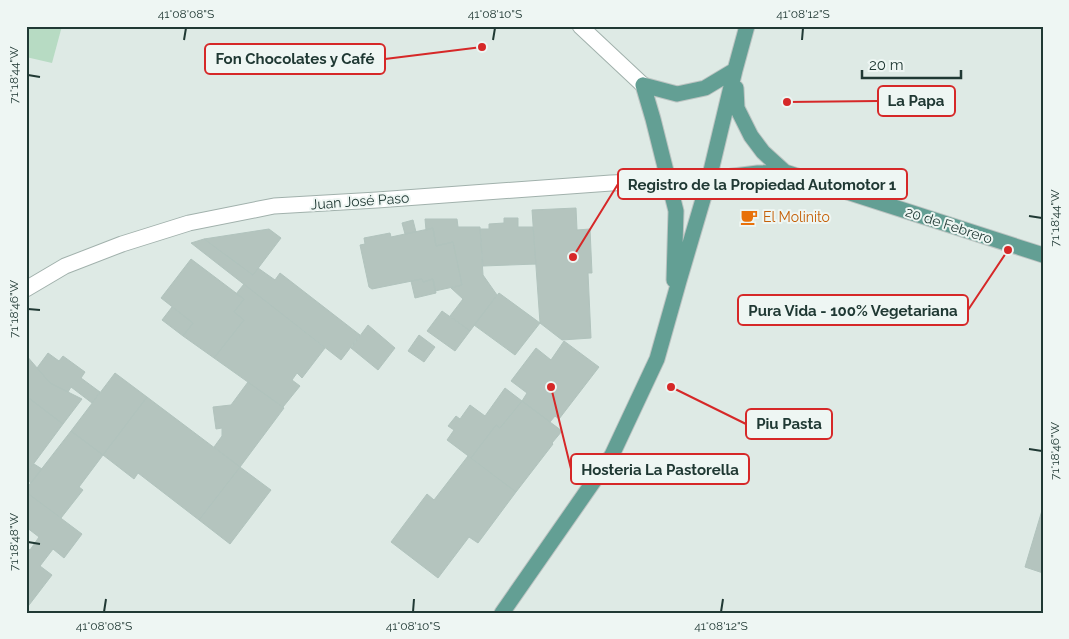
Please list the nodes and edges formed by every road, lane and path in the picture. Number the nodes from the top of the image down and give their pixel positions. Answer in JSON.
{"nodes":[{"id":1,"x":580,"y":26,"type":"edge"},
{"id":2,"x":747,"y":26,"type":"edge"},
{"id":3,"x":735,"y":70,"type":"junction"},
{"id":4,"x":643,"y":85,"type":"junction"},
{"id":5,"x":785,"y":172,"type":"junction"},
{"id":6,"x":709,"y":179,"type":"junction"},
{"id":7,"x":669,"y":180,"type":"junction"},
{"id":8,"x":1043,"y":256,"type":"edge"},
{"id":9,"x":26,"y":289,"type":"edge"},
{"id":10,"x":673,"y":304,"type":"junction"},
{"id":11,"x":502,"y":613,"type":"edge"}],
"edges":[{"from":1,"to":4,"type":"street"},
{"from":2,"to":3,"type":"main road"},
{"from":3,"to":4,"type":"main road"},
{"from":3,"to":5,"type":"main road"},
{"from":3,"to":6,"type":"main road"},
{"from":4,"to":7,"type":"main road"},
{"from":5,"to":6,"type":"main road","name":"20 de Febrero"},
{"from":5,"to":8,"type":"main road","name":"20 de Febrero"},
{"from":6,"to":7,"type":"street","name":"Juan José Paso"},
{"from":6,"to":10,"type":"main road"},
{"from":7,"to":9,"type":"street","name":"Juan José Paso"},
{"from":7,"to":10,"type":"main road"},
{"from":10,"to":11,"type":"main road"}]}
